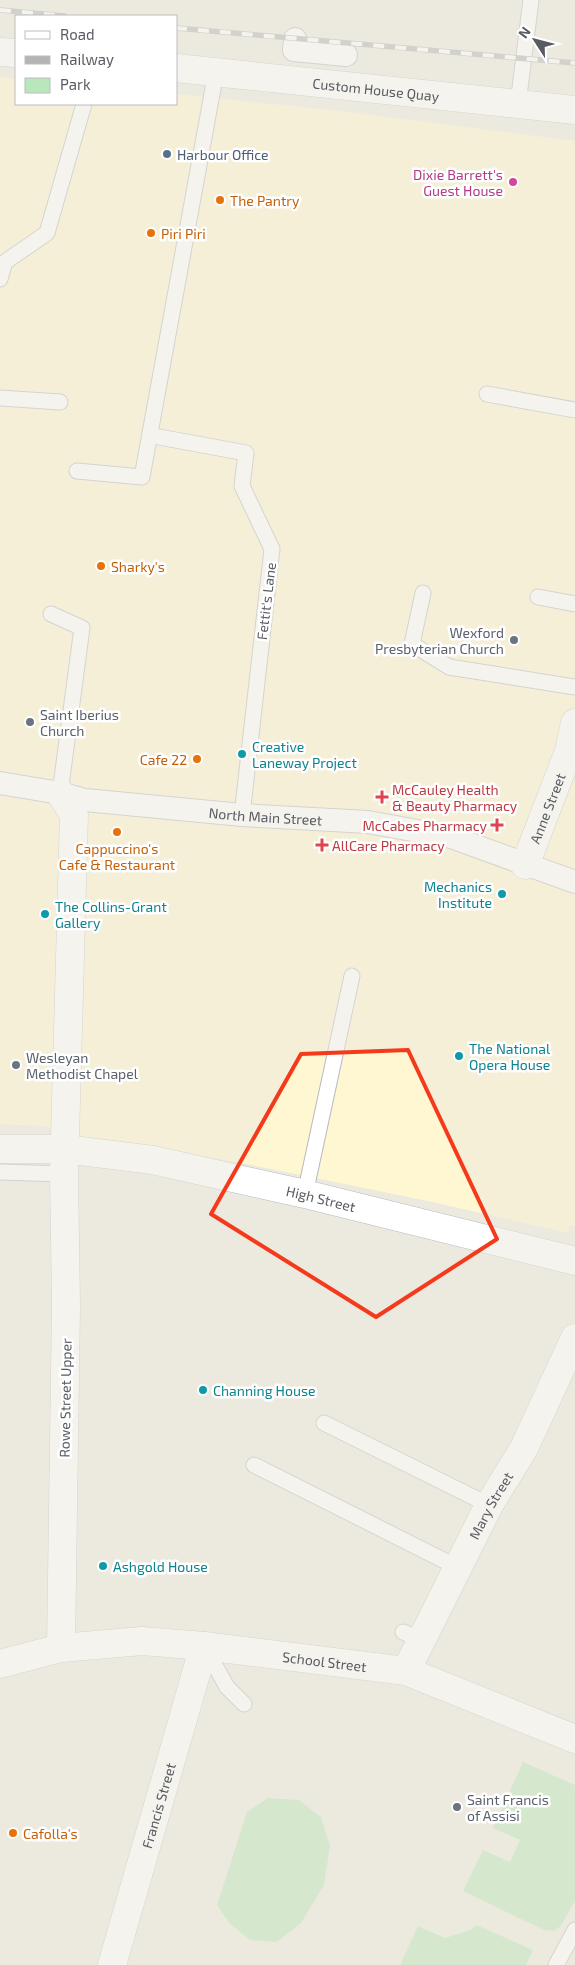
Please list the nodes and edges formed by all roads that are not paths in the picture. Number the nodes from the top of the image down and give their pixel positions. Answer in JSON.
{"nodes":[{"id":1,"x":531,"y":0,"type":"edge"},
{"id":2,"x":295,"y":39,"type":"dead end"},
{"id":3,"x":0,"y":52,"type":"edge"},
{"id":4,"x":15,"y":53,"type":"edge"},
{"id":5,"x":346,"y":55,"type":"dead end"},
{"id":6,"x":178,"y":68,"type":"edge"},
{"id":7,"x":216,"y":72,"type":"junction"},
{"id":8,"x":518,"y":104,"type":"junction"},
{"id":9,"x":84,"y":105,"type":"edge"},
{"id":10,"x":575,"y":110,"type":"edge"},
{"id":11,"x":0,"y":279,"type":"edge"},
{"id":12,"x":487,"y":394,"type":"dead end"},
{"id":13,"x":0,"y":398,"type":"edge"},
{"id":14,"x":60,"y":402,"type":"dead end"},
{"id":15,"x":575,"y":410,"type":"edge"},
{"id":16,"x":159,"y":437,"type":"dead end"},
{"id":17,"x":77,"y":471,"type":"dead end"},
{"id":18,"x":422,"y":593,"type":"dead end"},
{"id":19,"x":538,"y":597,"type":"dead end"},
{"id":20,"x":575,"y":604,"type":"edge"},
{"id":21,"x":51,"y":614,"type":"dead end"},
{"id":22,"x":575,"y":687,"type":"edge"},
{"id":23,"x":575,"y":722,"type":"edge"},
{"id":24,"x":0,"y":783,"type":"edge"},
{"id":25,"x":60,"y":794,"type":"junction"},
{"id":26,"x":242,"y":814,"type":"junction"},
{"id":27,"x":525,"y":865,"type":"junction"},
{"id":28,"x":575,"y":882,"type":"edge"},
{"id":29,"x":352,"y":976,"type":"dead end"},
{"id":30,"x":0,"y":1148,"type":"edge"},
{"id":31,"x":64,"y":1161,"type":"junction"},
{"id":32,"x":0,"y":1172,"type":"edge"},
{"id":33,"x":305,"y":1194,"type":"junction"},
{"id":34,"x":575,"y":1261,"type":"edge"},
{"id":35,"x":575,"y":1338,"type":"edge"},
{"id":36,"x":324,"y":1423,"type":"dead end"},
{"id":37,"x":254,"y":1465,"type":"dead end"},
{"id":38,"x":489,"y":1505,"type":"junction"},
{"id":39,"x":457,"y":1567,"type":"junction"},
{"id":40,"x":204,"y":1646,"type":"junction"},
{"id":41,"x":61,"y":1648,"type":"junction"},
{"id":42,"x":0,"y":1664,"type":"edge"},
{"id":43,"x":406,"y":1671,"type":"junction"},
{"id":44,"x":244,"y":1704,"type":"dead end"},
{"id":45,"x":575,"y":1739,"type":"edge"},
{"id":46,"x":575,"y":1930,"type":"edge"},
{"id":47,"x":112,"y":1965,"type":"edge"},
{"id":48,"x":556,"y":1965,"type":"edge"}],
"edges":[{"from":1,"to":8,"type":"lane"},
{"from":2,"to":5,"type":"street"},
{"from":3,"to":4,"type":"street"},
{"from":6,"to":7,"type":"street","name":"Custom House Quay"},
{"from":7,"to":8,"type":"street","name":"Custom House Quay"},
{"from":7,"to":17,"type":"lane"},
{"from":8,"to":10,"type":"street","name":"Custom House Quay"},
{"from":9,"to":11,"type":"lane"},
{"from":12,"to":15,"type":"lane"},
{"from":13,"to":14,"type":"lane"},
{"from":16,"to":26,"type":"lane","name":"Fettit's Lane"},
{"from":18,"to":22,"type":"lane"},
{"from":19,"to":20,"type":"lane"},
{"from":21,"to":25,"type":"lane"},
{"from":23,"to":27,"type":"street","name":"Anne Street"},
{"from":24,"to":25,"type":"street","name":"North Main Street"},
{"from":25,"to":26,"type":"street","name":"North Main Street"},
{"from":25,"to":31,"type":"street","name":"Rowe Street Upper"},
{"from":26,"to":27,"type":"street","name":"North Main Street"},
{"from":27,"to":28,"type":"street","name":"North Main Street"},
{"from":29,"to":33,"type":"lane"},
{"from":30,"to":31,"type":"street","name":"High Street"},
{"from":31,"to":32,"type":"lane"},
{"from":31,"to":33,"type":"street","name":"High Street"},
{"from":31,"to":41,"type":"street","name":"Rowe Street Upper"},
{"from":33,"to":34,"type":"street","name":"High Street"},
{"from":35,"to":38,"type":"street","name":"Mary Street"},
{"from":36,"to":38,"type":"lane"},
{"from":37,"to":39,"type":"lane"},
{"from":38,"to":39,"type":"street","name":"Mary Street"},
{"from":39,"to":43,"type":"street","name":"Mary Street"},
{"from":40,"to":41,"type":"street","name":"School Street"},
{"from":40,"to":43,"type":"street","name":"School Street"},
{"from":40,"to":44,"type":"lane"},
{"from":40,"to":47,"type":"street","name":"Francis Street"},
{"from":41,"to":42,"type":"street","name":"School Street"},
{"from":43,"to":45,"type":"street","name":"School Street"},
{"from":46,"to":48,"type":"lane"}]}
